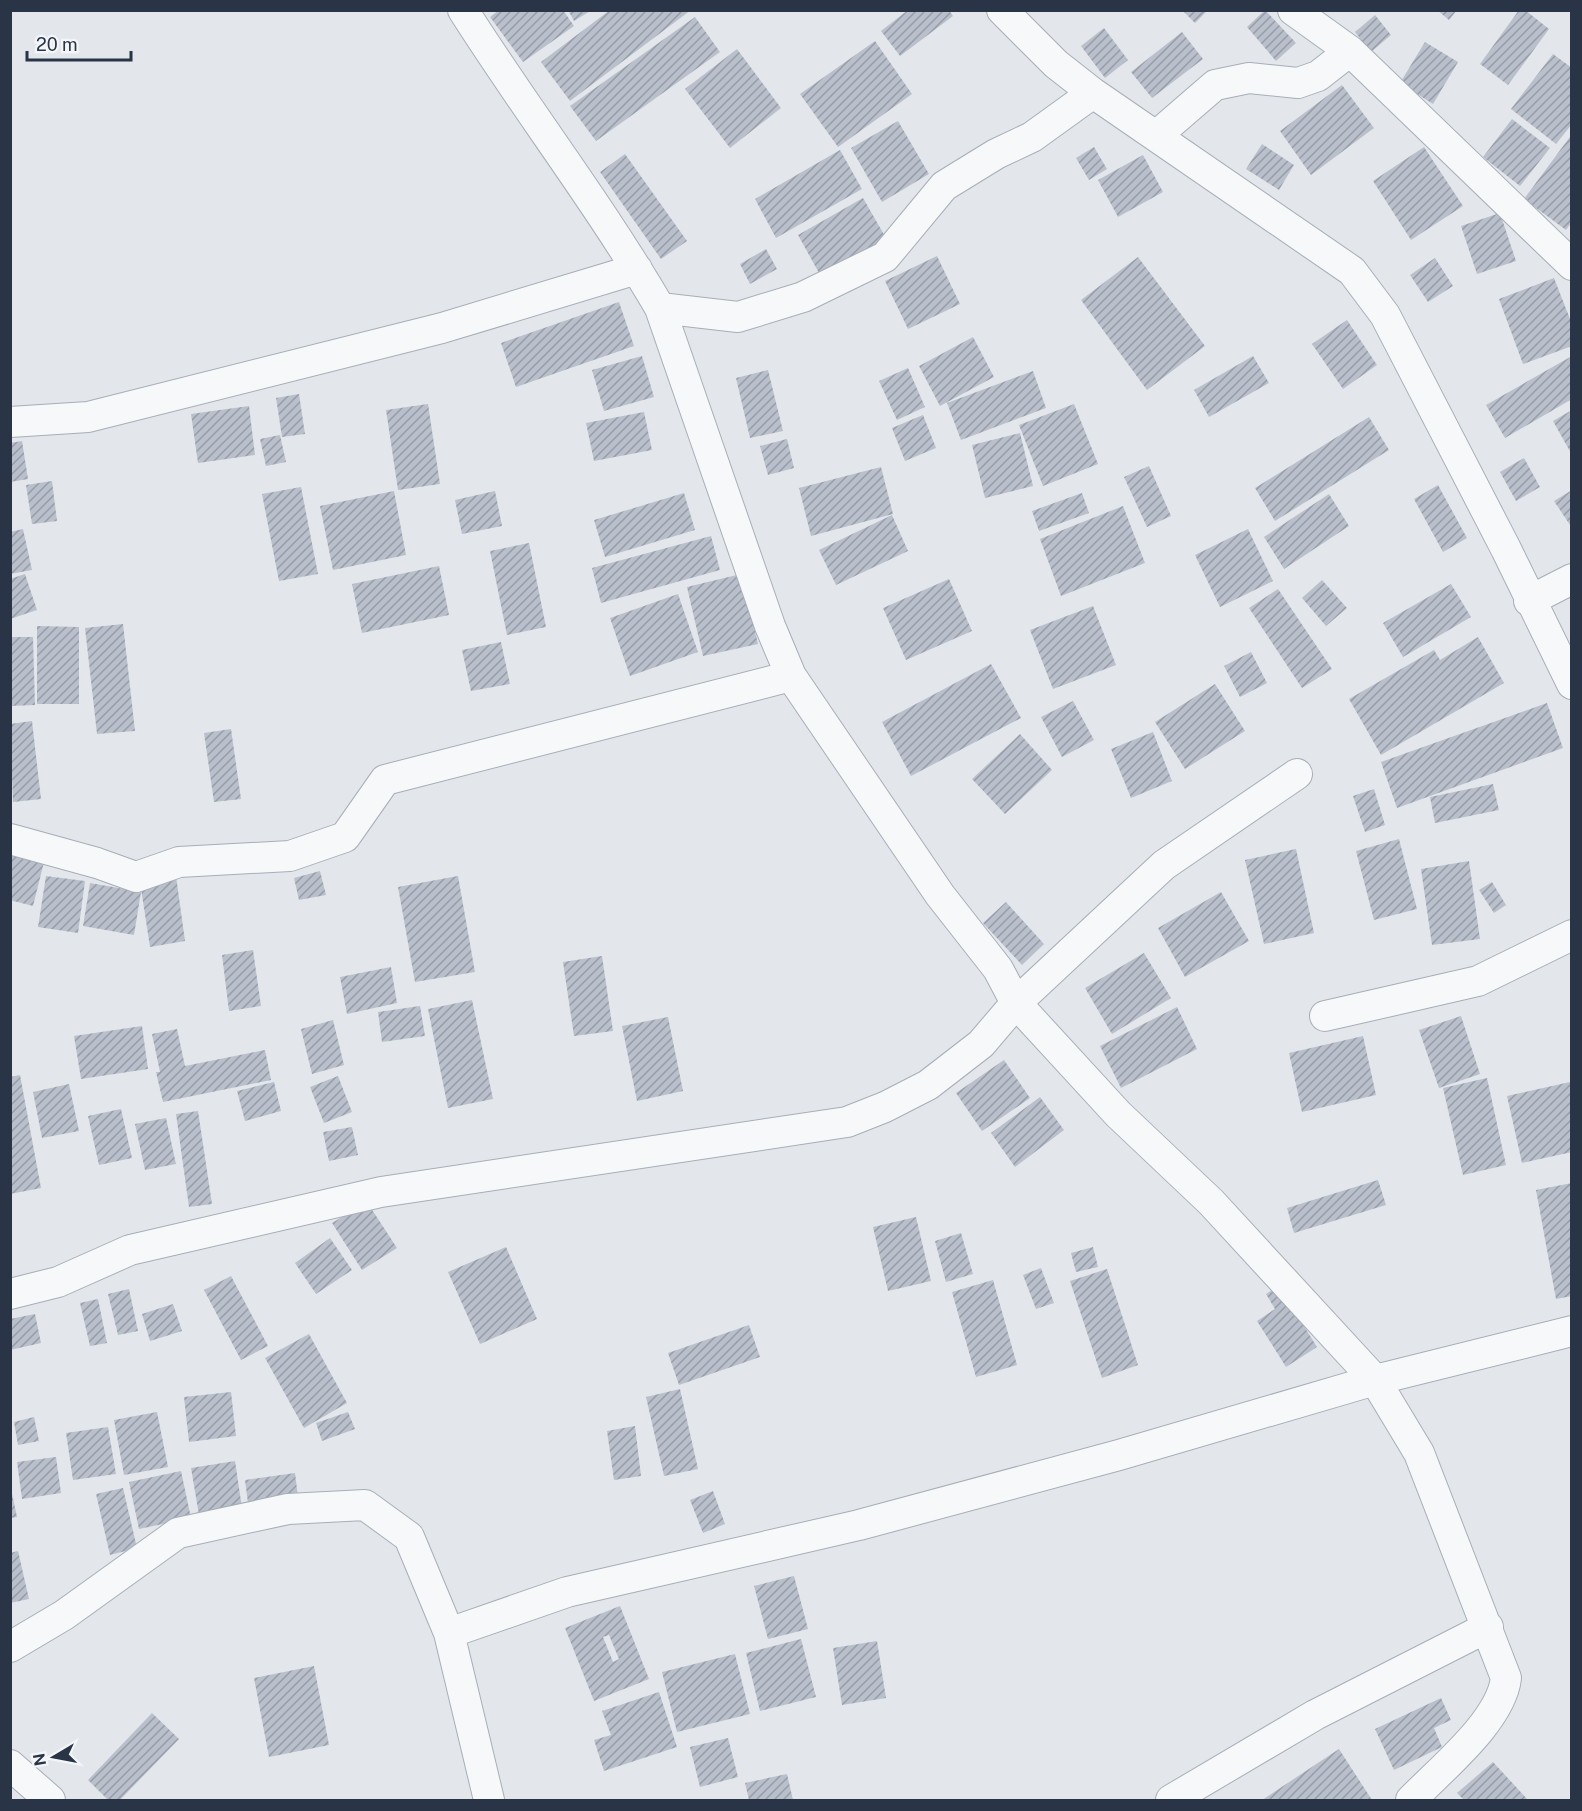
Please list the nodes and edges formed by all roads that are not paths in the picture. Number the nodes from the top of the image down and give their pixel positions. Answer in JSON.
{"nodes":[{"id":1,"x":463,"y":10,"type":"edge"},
{"id":2,"x":1002,"y":10,"type":"edge"},
{"id":3,"x":1293,"y":10,"type":"edge"},
{"id":4,"x":1350,"y":51,"type":"junction"},
{"id":5,"x":1093,"y":93,"type":"junction"},
{"id":6,"x":1156,"y":136,"type":"junction"},
{"id":7,"x":1572,"y":265,"type":"edge"},
{"id":8,"x":637,"y":268,"type":"junction"},
{"id":9,"x":660,"y":308,"type":"junction"},
{"id":10,"x":10,"y":422,"type":"edge"},
{"id":11,"x":1572,"y":579,"type":"edge"},
{"id":12,"x":1529,"y":601,"type":"junction"},
{"id":13,"x":791,"y":676,"type":"junction"},
{"id":14,"x":1572,"y":684,"type":"edge"},
{"id":15,"x":1297,"y":774,"type":"dead end"},
{"id":16,"x":10,"y":839,"type":"edge"},
{"id":17,"x":1572,"y":935,"type":"edge"},
{"id":18,"x":1016,"y":1003,"type":"junction"},
{"id":19,"x":1325,"y":1016,"type":"dead end"},
{"id":20,"x":10,"y":1294,"type":"edge"},
{"id":21,"x":1572,"y":1331,"type":"edge"},
{"id":22,"x":1375,"y":1380,"type":"junction"},
{"id":23,"x":1488,"y":1628,"type":"junction"},
{"id":24,"x":449,"y":1633,"type":"junction"},
{"id":25,"x":10,"y":1647,"type":"edge"},
{"id":26,"x":10,"y":1765,"type":"edge"},
{"id":27,"x":50,"y":1800,"type":"edge"},
{"id":28,"x":489,"y":1800,"type":"edge"},
{"id":29,"x":1171,"y":1800,"type":"edge"},
{"id":30,"x":1411,"y":1800,"type":"edge"}],
"edges":[{"from":1,"to":8,"type":"street"},
{"from":2,"to":5,"type":"street"},
{"from":3,"to":4,"type":"street"},
{"from":4,"to":6,"type":"street"},
{"from":4,"to":7,"type":"street"},
{"from":5,"to":6,"type":"street"},
{"from":5,"to":9,"type":"street"},
{"from":6,"to":12,"type":"street"},
{"from":8,"to":9,"type":"street"},
{"from":8,"to":10,"type":"street"},
{"from":9,"to":13,"type":"street"},
{"from":11,"to":12,"type":"street"},
{"from":12,"to":14,"type":"street"},
{"from":13,"to":16,"type":"street"},
{"from":13,"to":18,"type":"street"},
{"from":15,"to":18,"type":"street"},
{"from":17,"to":19,"type":"street"},
{"from":18,"to":20,"type":"street"},
{"from":18,"to":22,"type":"street"},
{"from":21,"to":22,"type":"street"},
{"from":22,"to":23,"type":"street"},
{"from":22,"to":24,"type":"street"},
{"from":23,"to":29,"type":"street"},
{"from":23,"to":30,"type":"street"},
{"from":24,"to":25,"type":"street"},
{"from":24,"to":28,"type":"street"},
{"from":26,"to":27,"type":"street"}]}
